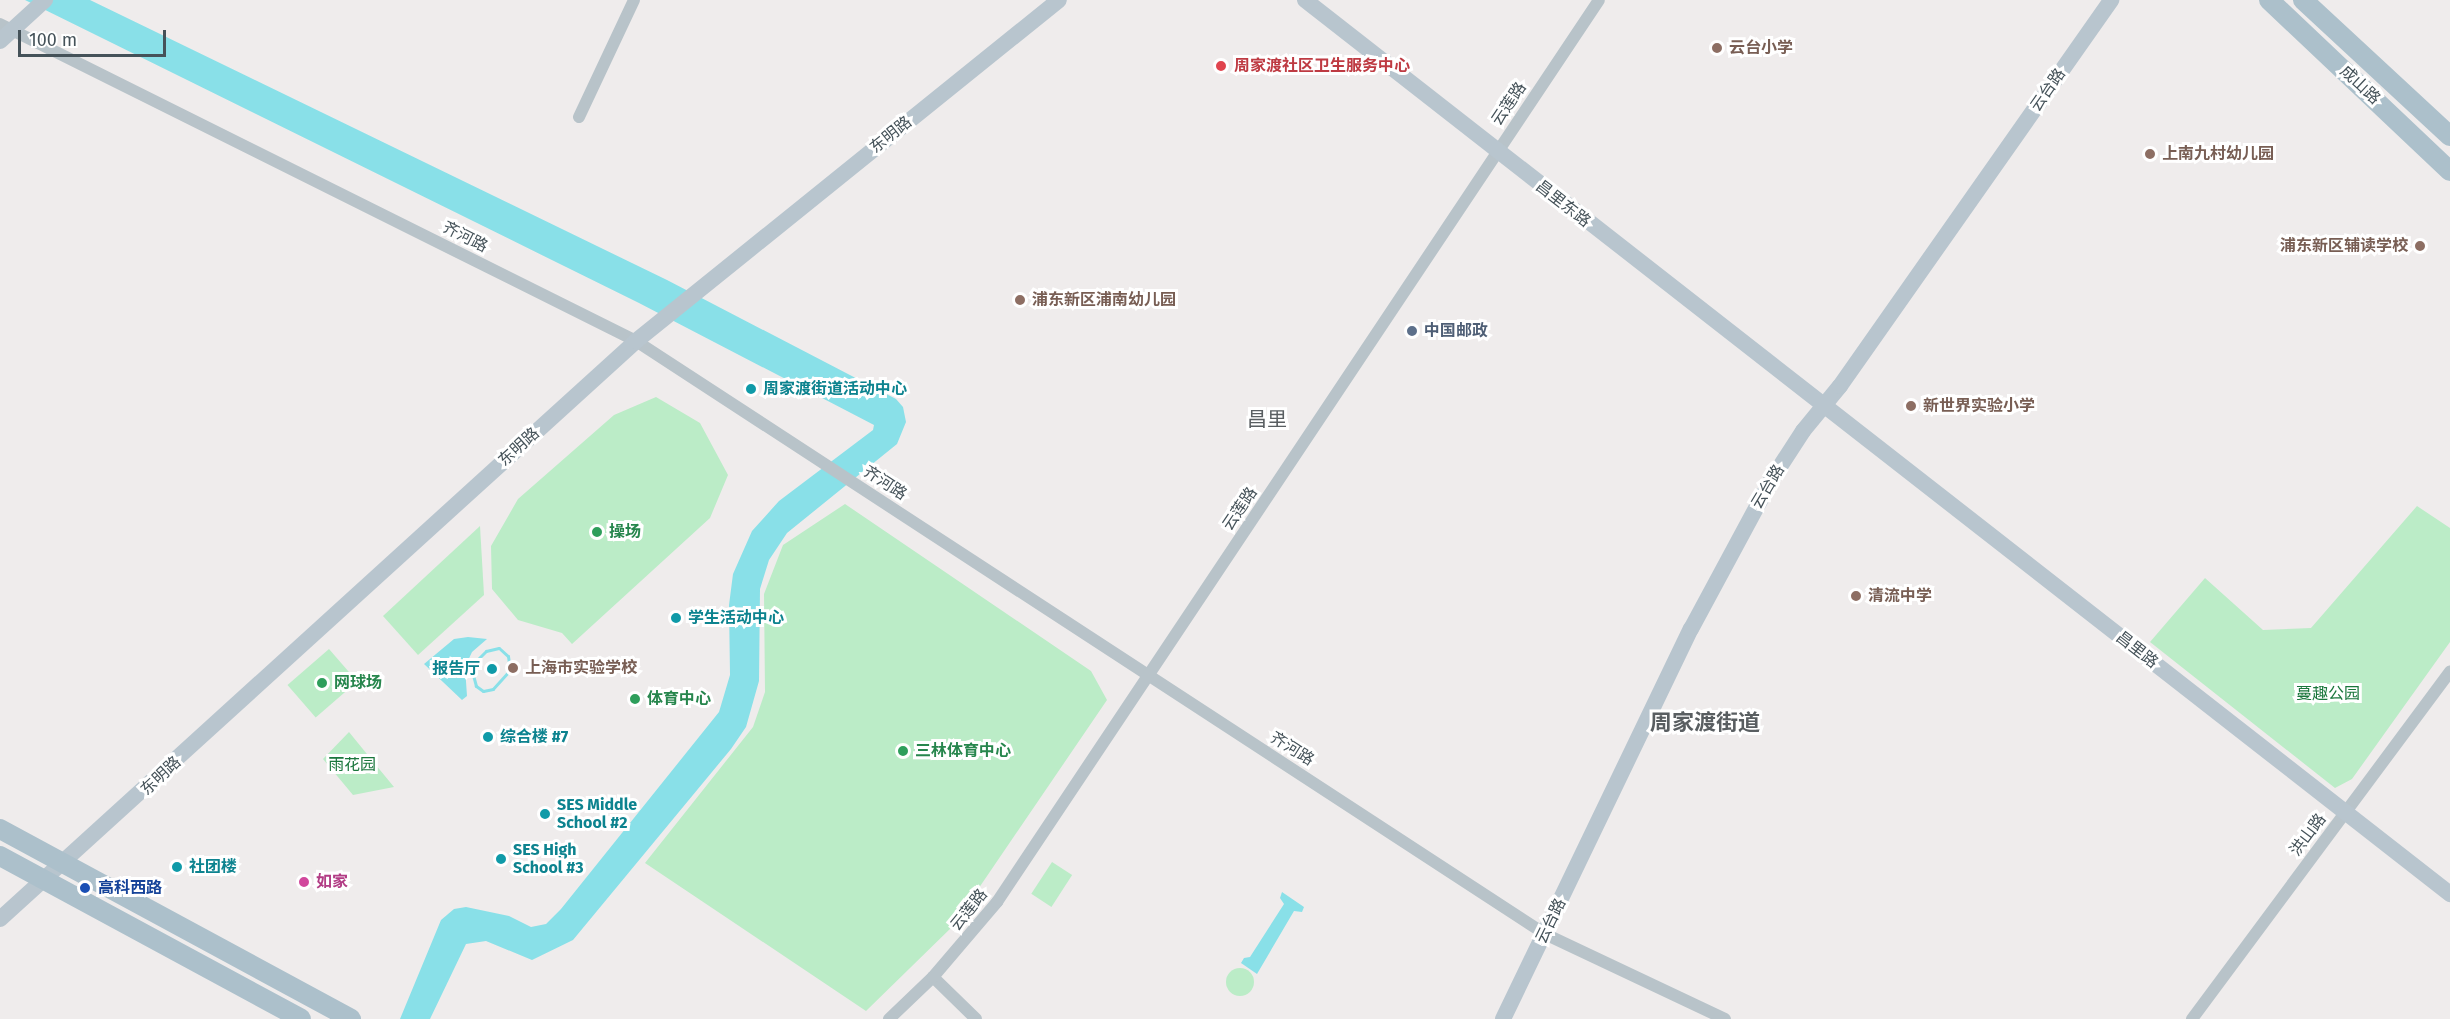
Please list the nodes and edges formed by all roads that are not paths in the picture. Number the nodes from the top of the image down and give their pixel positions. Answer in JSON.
{"nodes":[{"id":1,"x":634,"y":0,"type":"edge"},
{"id":2,"x":1059,"y":0,"type":"edge"},
{"id":3,"x":1305,"y":0,"type":"edge"},
{"id":4,"x":1599,"y":0,"type":"edge"},
{"id":5,"x":2110,"y":0,"type":"edge"},
{"id":6,"x":2269,"y":0,"type":"edge"},
{"id":7,"x":2303,"y":0,"type":"edge"},
{"id":8,"x":39,"y":5,"type":"edge"},
{"id":9,"x":4,"y":31,"type":"edge"},
{"id":10,"x":579,"y":117,"type":"dead end"},
{"id":11,"x":2450,"y":136,"type":"edge"},
{"id":12,"x":1497,"y":152,"type":"junction"},
{"id":13,"x":2450,"y":171,"type":"edge"},
{"id":14,"x":636,"y":341,"type":"junction"},
{"id":15,"x":1823,"y":407,"type":"junction"},
{"id":16,"x":2450,"y":671,"type":"edge"},
{"id":17,"x":1151,"y":676,"type":"junction"},
{"id":18,"x":2345,"y":812,"type":"junction"},
{"id":19,"x":0,"y":829,"type":"edge"},
{"id":20,"x":0,"y":856,"type":"edge"},
{"id":21,"x":65,"y":864,"type":"junction"},
{"id":22,"x":45,"y":881,"type":"junction"},
{"id":23,"x":2450,"y":894,"type":"edge"},
{"id":24,"x":0,"y":919,"type":"edge"},
{"id":25,"x":1545,"y":934,"type":"junction"},
{"id":26,"x":933,"y":977,"type":"junction"},
{"id":27,"x":301,"y":1019,"type":"edge"},
{"id":28,"x":351,"y":1019,"type":"edge"},
{"id":29,"x":889,"y":1019,"type":"edge"},
{"id":30,"x":976,"y":1019,"type":"edge"},
{"id":31,"x":1503,"y":1019,"type":"edge"},
{"id":32,"x":1725,"y":1019,"type":"edge"},
{"id":33,"x":2192,"y":1019,"type":"edge"}],
"edges":[{"from":1,"to":10,"type":"street"},
{"from":2,"to":14,"type":"street","name":"东明路"},
{"from":3,"to":12,"type":"street","name":"昌里东路"},
{"from":4,"to":12,"type":"street","name":"云莲路"},
{"from":5,"to":15,"type":"street","name":"云台路"},
{"from":6,"to":13,"type":"main road","name":"成山路"},
{"from":7,"to":11,"type":"main road","name":"成山路"},
{"from":8,"to":9,"type":"street"},
{"from":9,"to":14,"type":"street","name":"齐河路"},
{"from":12,"to":15,"type":"street","name":"昌里东路"},
{"from":12,"to":17,"type":"street","name":"云莲路"},
{"from":14,"to":17,"type":"street","name":"齐河路"},
{"from":14,"to":21,"type":"street","name":"东明路"},
{"from":15,"to":18,"type":"street","name":"昌里路"},
{"from":15,"to":25,"type":"street","name":"云台路"},
{"from":16,"to":18,"type":"street","name":"洪山路"},
{"from":17,"to":25,"type":"street","name":"齐河路"},
{"from":17,"to":26,"type":"street","name":"云莲路"},
{"from":18,"to":23,"type":"street","name":"昌里路"},
{"from":18,"to":33,"type":"street","name":"洪山路"},
{"from":19,"to":21,"type":"main road"},
{"from":20,"to":22,"type":"main road"},
{"from":21,"to":22,"type":"street","name":"东明路"},
{"from":21,"to":28,"type":"main road"},
{"from":22,"to":24,"type":"street","name":"东明路"},
{"from":22,"to":27,"type":"main road"},
{"from":25,"to":31,"type":"street","name":"云台路"},
{"from":25,"to":32,"type":"street","name":"齐河路"},
{"from":26,"to":29,"type":"street","name":"云莲路"},
{"from":26,"to":30,"type":"street"}]}
